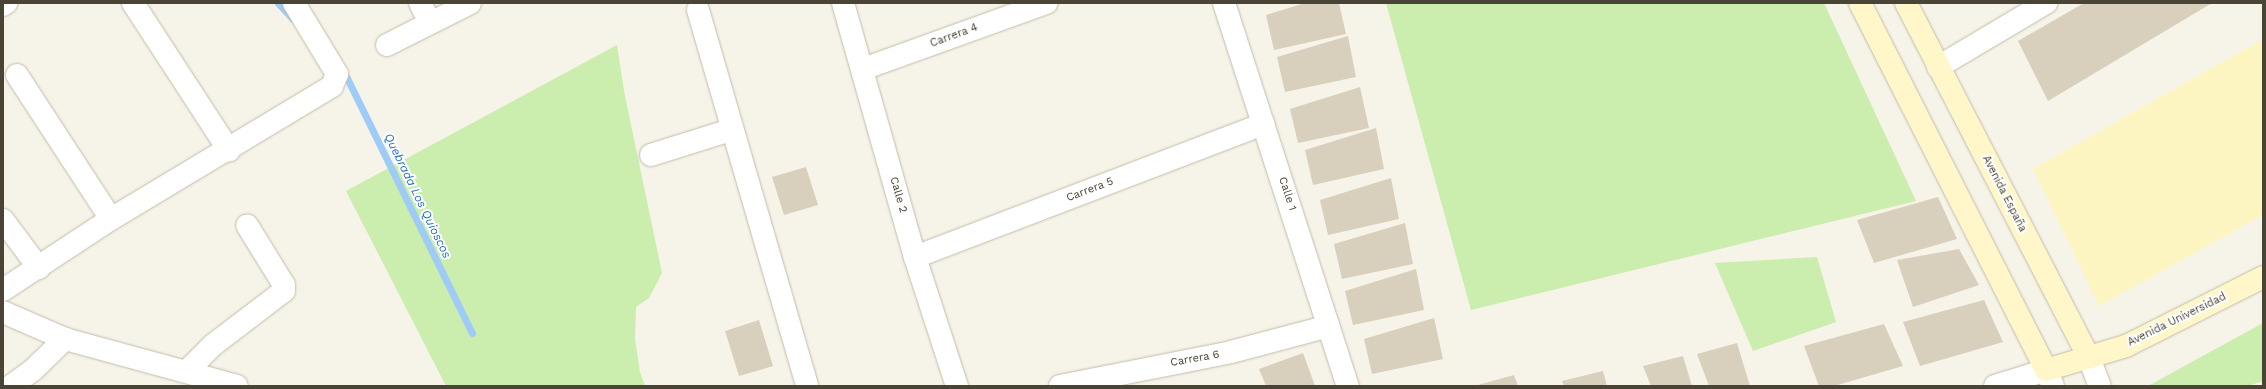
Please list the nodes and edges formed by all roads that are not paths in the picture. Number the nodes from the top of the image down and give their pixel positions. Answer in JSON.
{"nodes":[{"id":1,"x":6,"y":3,"type":"edge"},
{"id":2,"x":133,"y":3,"type":"edge"},
{"id":3,"x":294,"y":3,"type":"edge"},
{"id":4,"x":420,"y":3,"type":"edge"},
{"id":5,"x":470,"y":3,"type":"edge"},
{"id":6,"x":843,"y":3,"type":"edge"},
{"id":7,"x":1046,"y":3,"type":"edge"},
{"id":8,"x":1224,"y":3,"type":"edge"},
{"id":9,"x":1860,"y":3,"type":"edge"},
{"id":10,"x":1906,"y":3,"type":"edge"},
{"id":11,"x":2046,"y":3,"type":"edge"},
{"id":12,"x":3,"y":5,"type":"edge"},
{"id":13,"x":698,"y":10,"type":"dead end"},
{"id":14,"x":430,"y":23,"type":"junction"},
{"id":15,"x":387,"y":45,"type":"dead end"},
{"id":16,"x":1938,"y":68,"type":"junction"},
{"id":17,"x":862,"y":69,"type":"junction"},
{"id":18,"x":18,"y":75,"type":"dead end"},
{"id":19,"x":1264,"y":124,"type":"junction"},
{"id":20,"x":731,"y":130,"type":"junction"},
{"id":21,"x":229,"y":150,"type":"junction"},
{"id":22,"x":651,"y":155,"type":"dead end"},
{"id":23,"x":111,"y":219,"type":"junction"},
{"id":24,"x":3,"y":220,"type":"edge"},
{"id":25,"x":247,"y":225,"type":"dead end"},
{"id":26,"x":915,"y":256,"type":"junction"},
{"id":27,"x":39,"y":268,"type":"junction"},
{"id":28,"x":2263,"y":277,"type":"edge"},
{"id":29,"x":3,"y":290,"type":"edge"},
{"id":30,"x":3,"y":312,"type":"edge"},
{"id":31,"x":1329,"y":326,"type":"junction"},
{"id":32,"x":65,"y":339,"type":"junction"},
{"id":33,"x":2089,"y":358,"type":"junction"},
{"id":34,"x":188,"y":370,"type":"junction"},
{"id":35,"x":2050,"y":378,"type":"edge"},
{"id":36,"x":11,"y":386,"type":"edge"},
{"id":37,"x":237,"y":386,"type":"edge"},
{"id":38,"x":807,"y":386,"type":"edge"},
{"id":39,"x":957,"y":386,"type":"edge"},
{"id":40,"x":1060,"y":386,"type":"edge"},
{"id":41,"x":1348,"y":386,"type":"edge"},
{"id":42,"x":1995,"y":386,"type":"edge"},
{"id":43,"x":2100,"y":386,"type":"edge"}],
"edges":[{"from":1,"to":12,"type":"street"},
{"from":2,"to":21,"type":"street"},
{"from":3,"to":21,"type":"street"},
{"from":4,"to":14,"type":"street"},
{"from":5,"to":14,"type":"street"},
{"from":6,"to":17,"type":"street","name":"Calle 2"},
{"from":7,"to":17,"type":"street","name":"Carrera 4"},
{"from":8,"to":19,"type":"street","name":"Calle 1"},
{"from":9,"to":35,"type":"street"},
{"from":10,"to":16,"type":"street","name":"Avenida España"},
{"from":11,"to":16,"type":"street"},
{"from":13,"to":20,"type":"street"},
{"from":14,"to":15,"type":"street"},
{"from":16,"to":33,"type":"street","name":"Avenida España"},
{"from":17,"to":26,"type":"street","name":"Calle 2"},
{"from":18,"to":23,"type":"street"},
{"from":19,"to":26,"type":"street","name":"Carrera 5"},
{"from":19,"to":31,"type":"street","name":"Calle 1"},
{"from":20,"to":22,"type":"street"},
{"from":20,"to":38,"type":"street"},
{"from":21,"to":23,"type":"street"},
{"from":23,"to":27,"type":"street"},
{"from":24,"to":27,"type":"street"},
{"from":25,"to":34,"type":"street"},
{"from":26,"to":39,"type":"street","name":"Calle 2"},
{"from":27,"to":29,"type":"street"},
{"from":28,"to":33,"type":"street","name":"Avenida Universidad"},
{"from":30,"to":32,"type":"street"},
{"from":31,"to":40,"type":"street","name":"Carrera 6"},
{"from":31,"to":41,"type":"street","name":"Calle 1"},
{"from":32,"to":34,"type":"street"},
{"from":32,"to":36,"type":"street"},
{"from":33,"to":35,"type":"street","name":"Avenida Universidad"},
{"from":33,"to":43,"type":"street","name":"Avenida España"},
{"from":34,"to":37,"type":"street"},
{"from":35,"to":42,"type":"street"}]}
